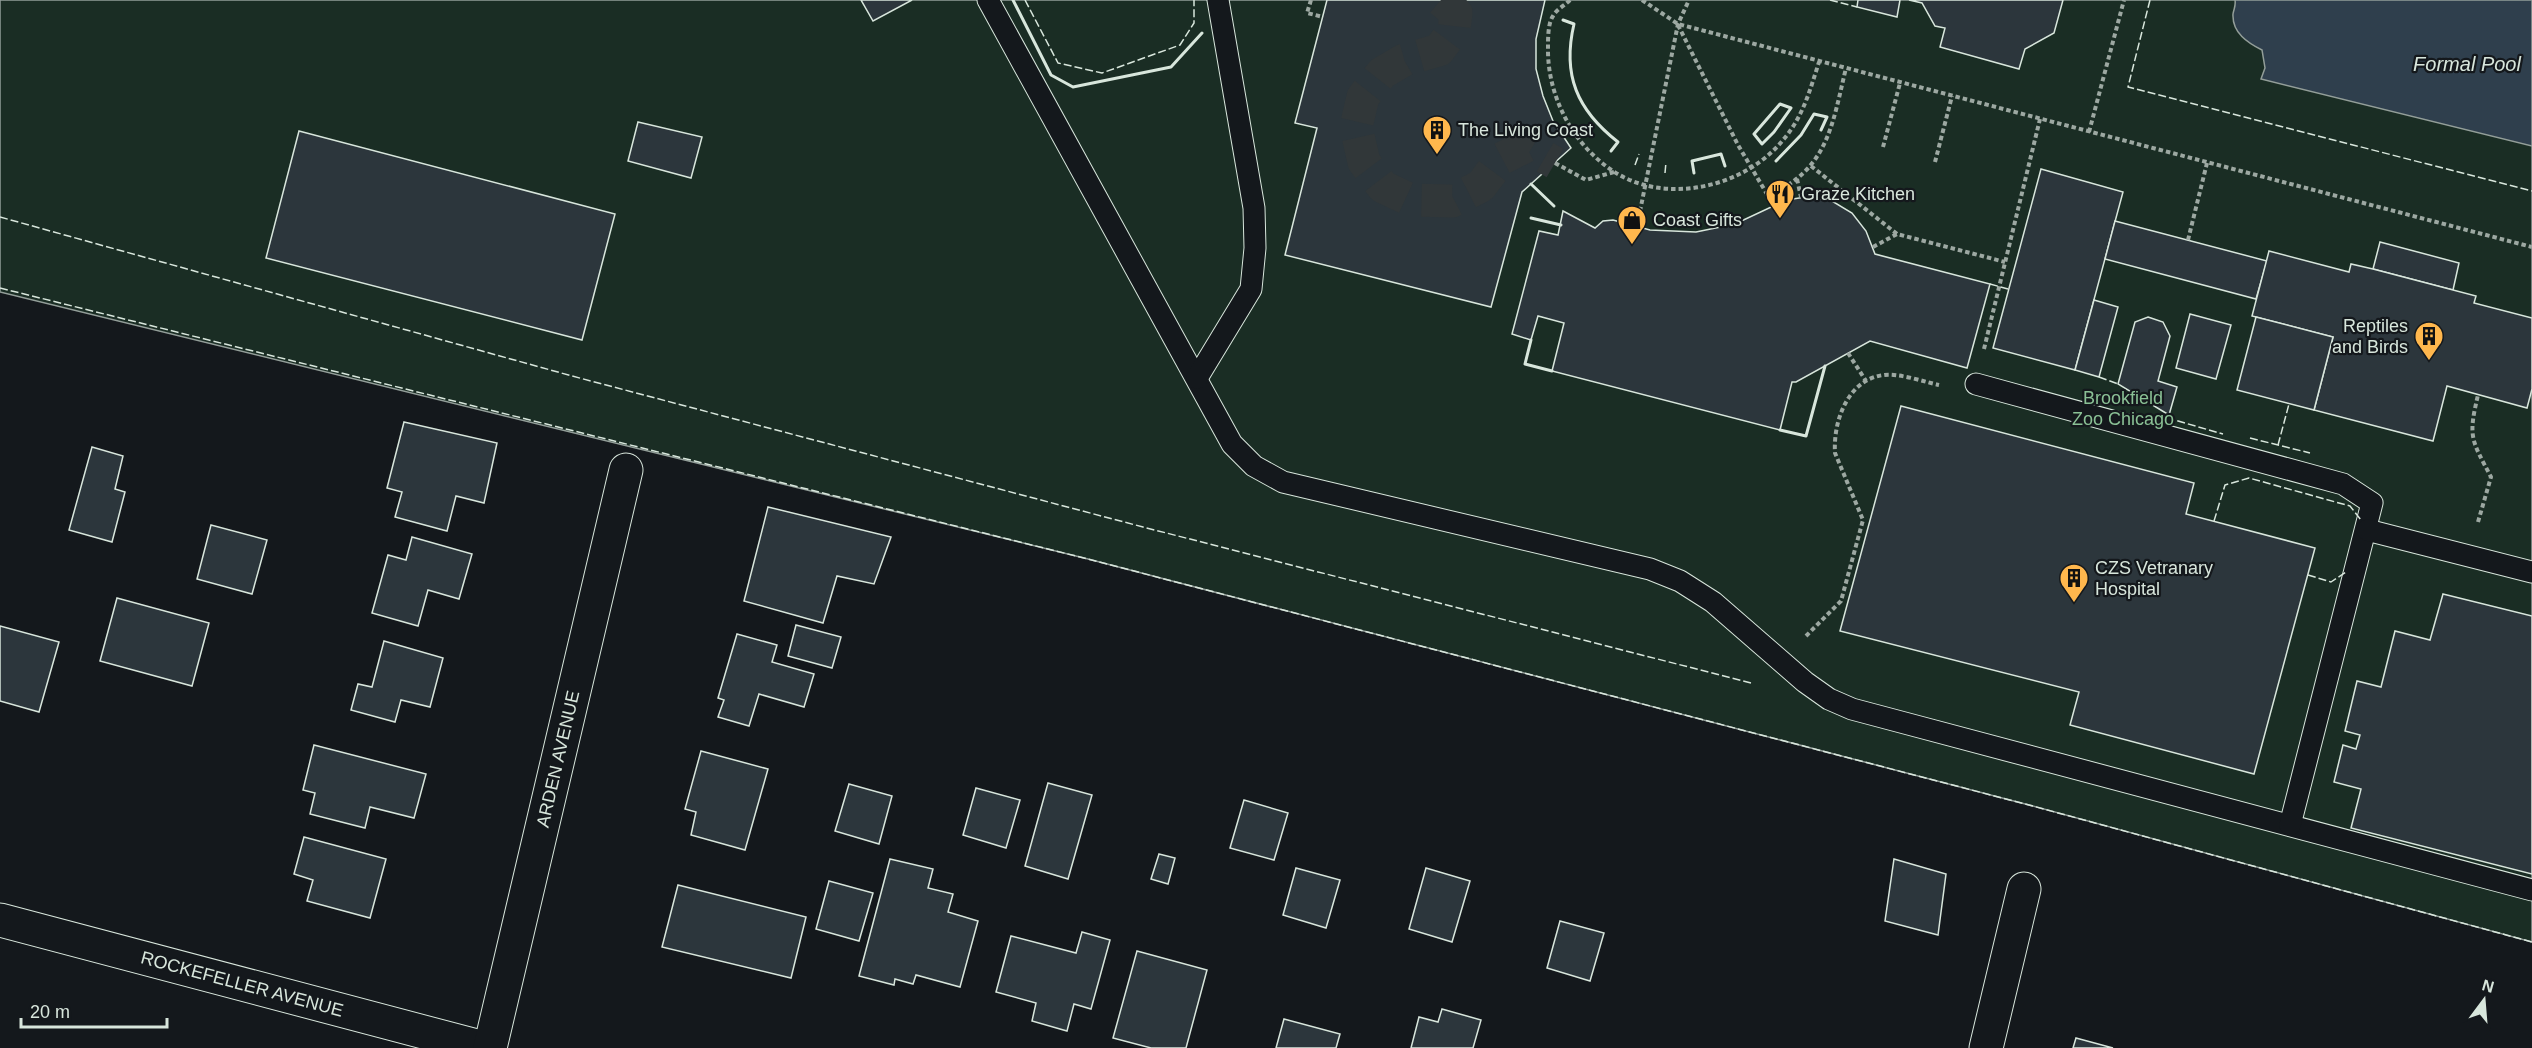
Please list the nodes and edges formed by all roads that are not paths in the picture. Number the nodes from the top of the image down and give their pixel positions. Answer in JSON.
{"nodes":[{"id":1,"x":988,"y":0,"type":"edge"},
{"id":2,"x":1218,"y":0,"type":"edge"},
{"id":3,"x":1197,"y":378,"type":"junction"},
{"id":4,"x":1976,"y":384,"type":"road end"},
{"id":5,"x":626,"y":470,"type":"dead end"},
{"id":6,"x":2367,"y":530,"type":"junction"},
{"id":7,"x":2532,"y":572,"type":"edge"},
{"id":8,"x":2290,"y":825,"type":"junction"},
{"id":9,"x":2024,"y":889,"type":"dead end"},
{"id":10,"x":2532,"y":890,"type":"edge"},
{"id":11,"x":0,"y":920,"type":"edge"},
{"id":12,"x":484,"y":1048,"type":"edge"},
{"id":13,"x":490,"y":1048,"type":"edge"},
{"id":14,"x":1986,"y":1048,"type":"edge"}],
"edges":[{"from":1,"to":3,"type":"lane"},
{"from":2,"to":3,"type":"lane"},
{"from":3,"to":8,"type":"lane"},
{"from":4,"to":6,"type":"lane"},
{"from":5,"to":13,"type":"street","name":"ARDEN AVENUE"},
{"from":6,"to":7,"type":"lane"},
{"from":6,"to":8,"type":"lane"},
{"from":8,"to":10,"type":"lane"},
{"from":9,"to":14,"type":"street"},
{"from":11,"to":12,"type":"street","name":"ROCKEFELLER AVENUE"}]}
